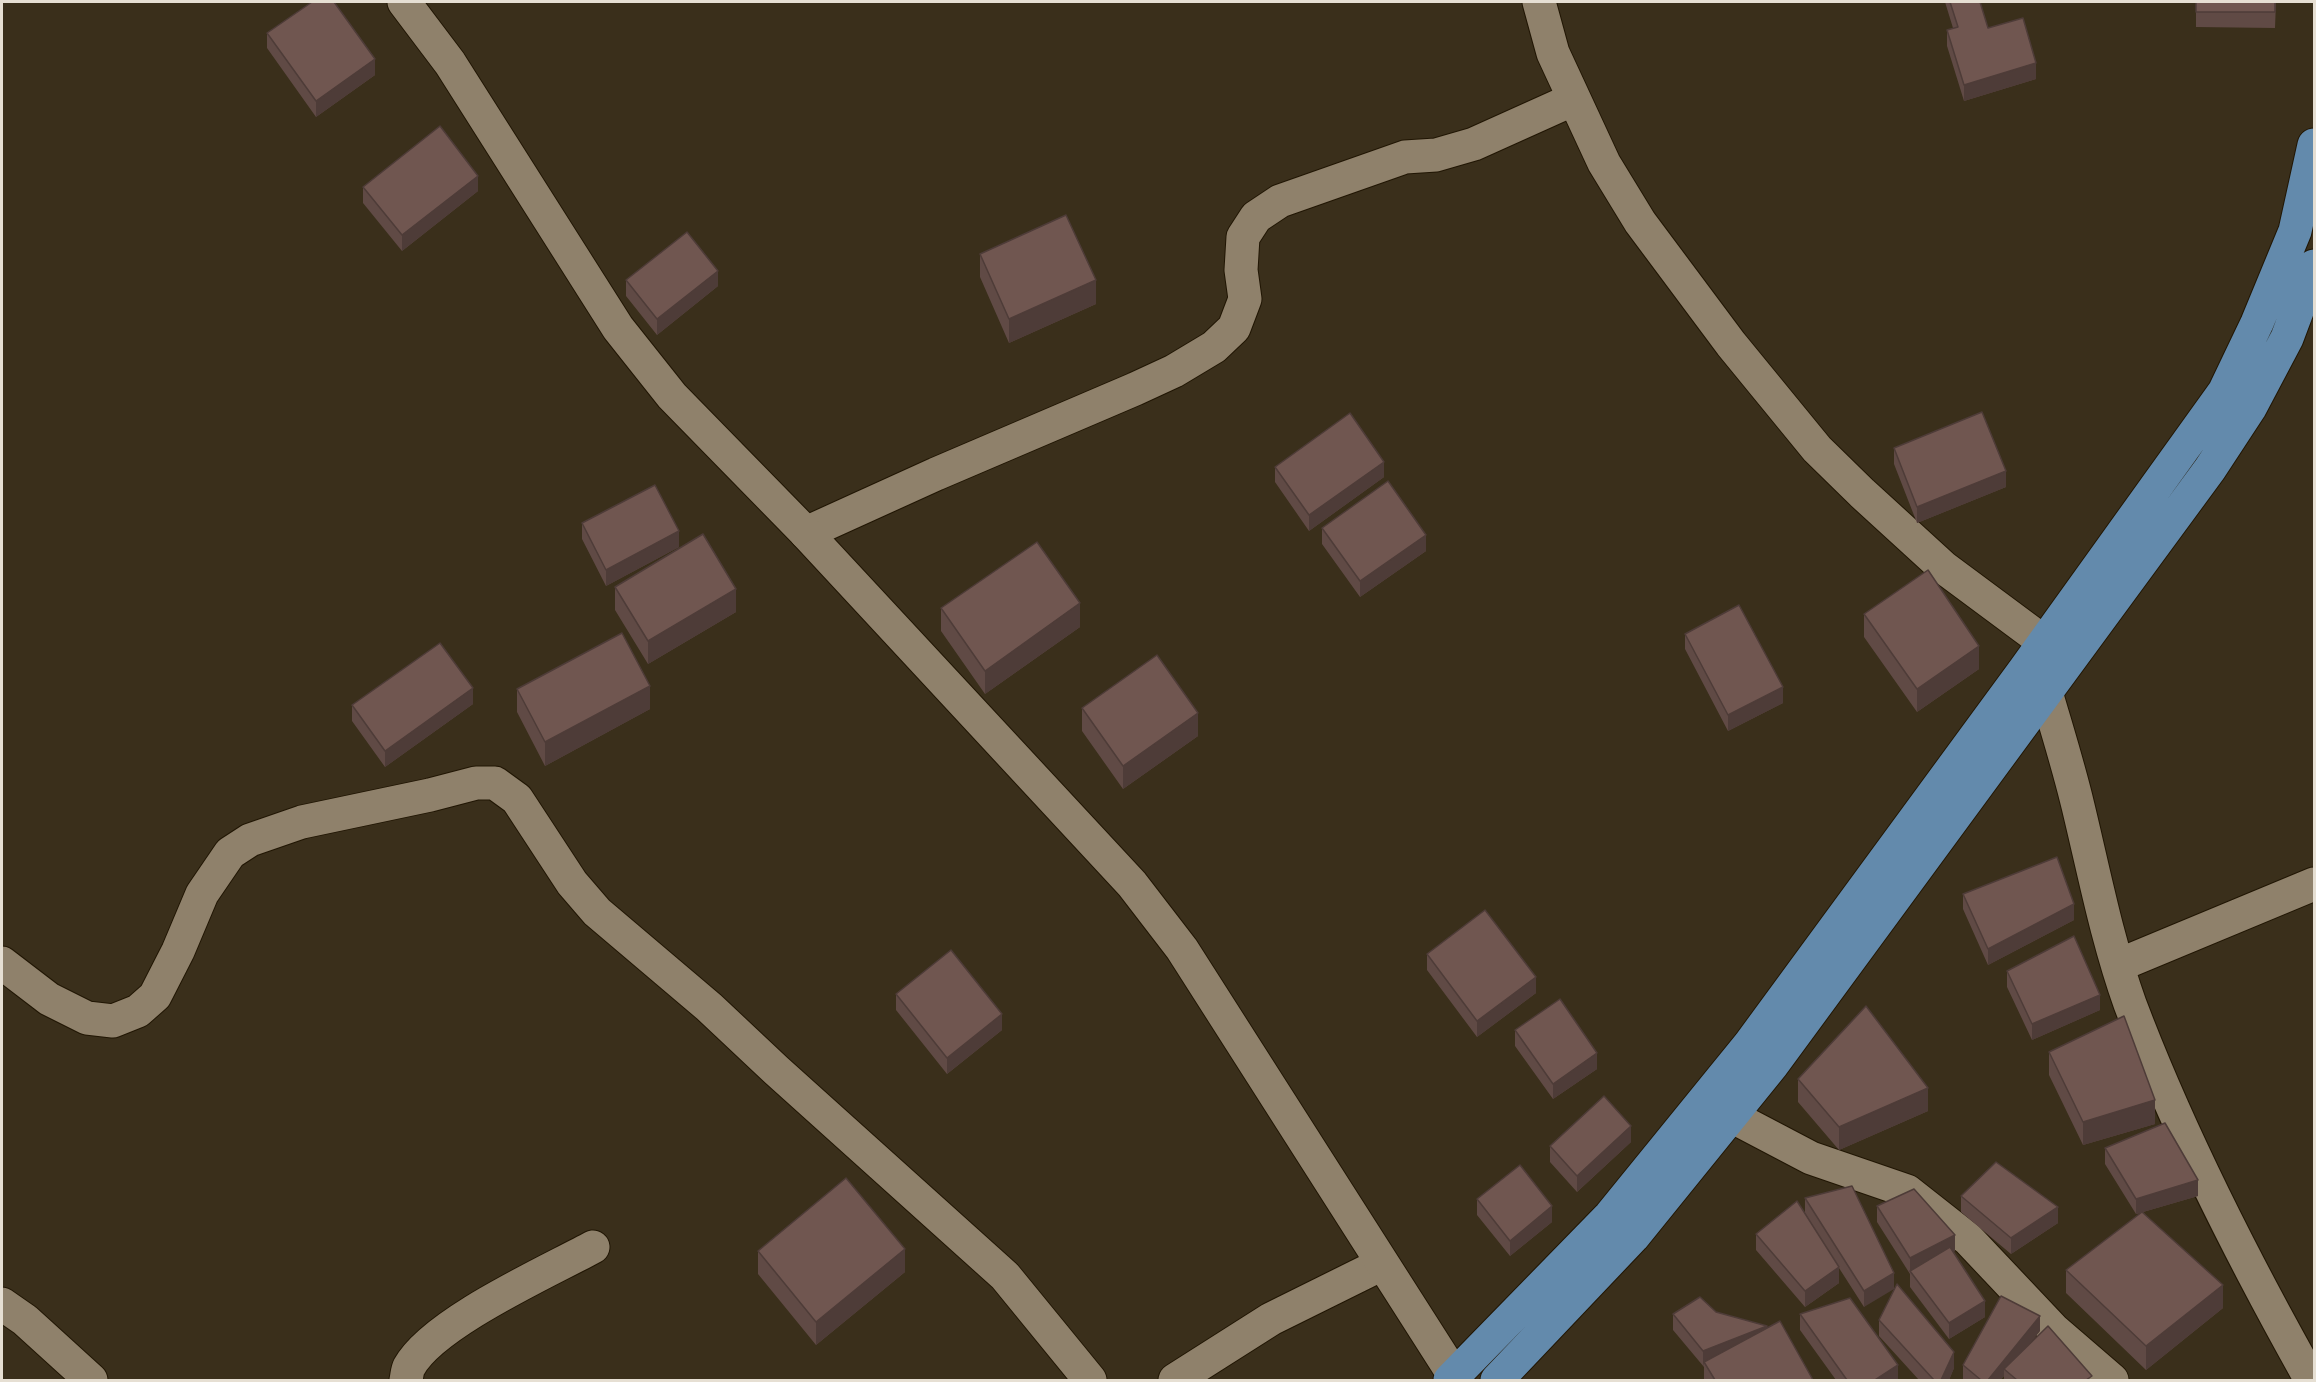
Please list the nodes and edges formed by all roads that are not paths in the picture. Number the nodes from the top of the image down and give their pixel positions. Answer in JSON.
{"nodes":[{"id":1,"x":404,"y":2,"type":"edge"},
{"id":2,"x":1539,"y":2,"type":"edge"},
{"id":3,"x":1574,"y":99,"type":"junction"},
{"id":4,"x":2314,"y":145,"type":"edge"},
{"id":5,"x":2314,"y":266,"type":"edge"},
{"id":6,"x":806,"y":533,"type":"junction"},
{"id":7,"x":2044,"y":642,"type":"junction"},
{"id":8,"x":2046,"y":692,"type":"junction"},
{"id":9,"x":2314,"y":884,"type":"edge"},
{"id":10,"x":2,"y":963,"type":"edge"},
{"id":11,"x":2119,"y":965,"type":"junction"},
{"id":12,"x":1731,"y":1116,"type":"junction"},
{"id":13,"x":593,"y":1248,"type":"dead end"},
{"id":14,"x":1382,"y":1264,"type":"junction"},
{"id":15,"x":2,"y":1304,"type":"edge"},
{"id":16,"x":2310,"y":1369,"type":"edge"},
{"id":17,"x":1454,"y":1379,"type":"edge"},
{"id":18,"x":91,"y":1380,"type":"edge"},
{"id":19,"x":406,"y":1380,"type":"edge"},
{"id":20,"x":1090,"y":1380,"type":"edge"},
{"id":21,"x":1175,"y":1380,"type":"edge"},
{"id":22,"x":1497,"y":1380,"type":"edge"},
{"id":23,"x":2112,"y":1380,"type":"edge"}],
"edges":[{"from":1,"to":6,"type":"street"},
{"from":2,"to":3,"type":"street"},
{"from":3,"to":6,"type":"street"},
{"from":3,"to":7,"type":"street"},
{"from":4,"to":7,"type":"main road"},
{"from":5,"to":8,"type":"main road"},
{"from":6,"to":14,"type":"street"},
{"from":7,"to":17,"type":"main road"},
{"from":8,"to":11,"type":"street"},
{"from":8,"to":12,"type":"main road"},
{"from":9,"to":11,"type":"street"},
{"from":10,"to":20,"type":"street"},
{"from":11,"to":16,"type":"street"},
{"from":12,"to":22,"type":"main road"},
{"from":12,"to":23,"type":"street"},
{"from":13,"to":19,"type":"street"},
{"from":14,"to":17,"type":"street"},
{"from":14,"to":21,"type":"street"},
{"from":15,"to":18,"type":"street"}]}
